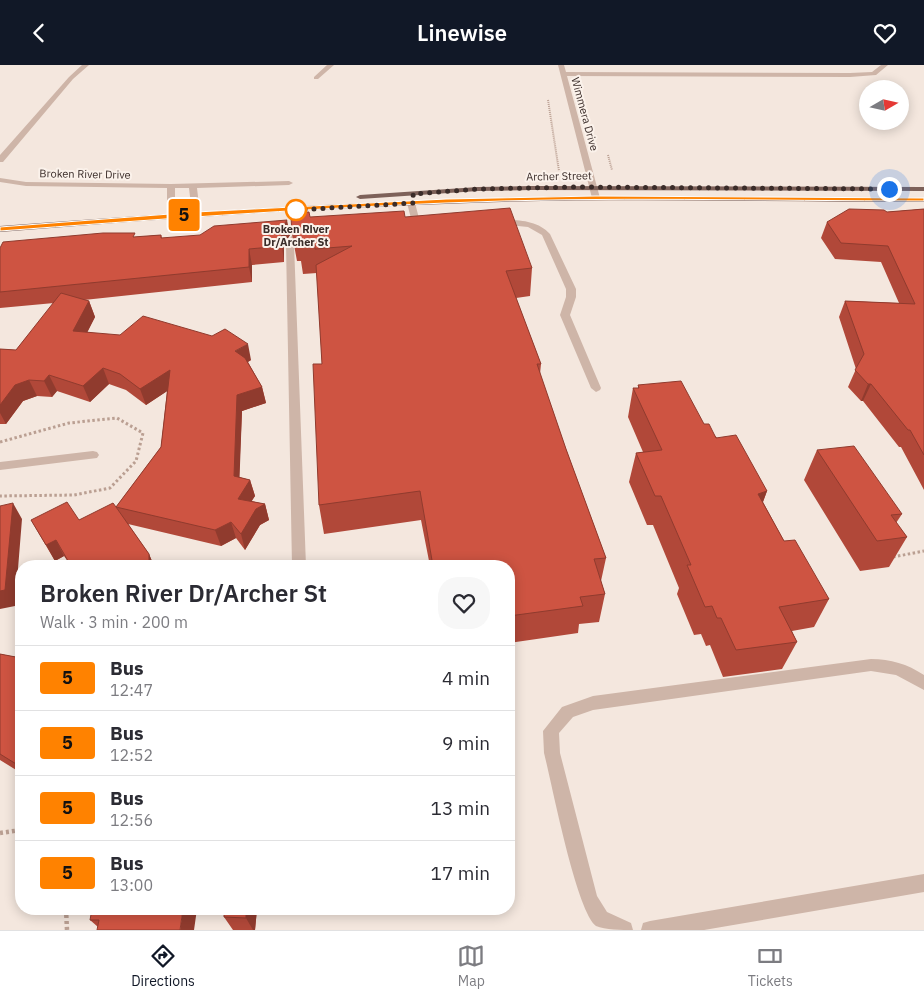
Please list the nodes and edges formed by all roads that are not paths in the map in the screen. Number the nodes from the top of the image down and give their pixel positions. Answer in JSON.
{"nodes":[{"id":1,"x":86,"y":65,"type":"edge"},
{"id":2,"x":331,"y":65,"type":"edge"},
{"id":3,"x":560,"y":65,"type":"edge"},
{"id":4,"x":885,"y":65,"type":"edge"},
{"id":5,"x":563,"y":74,"type":"junction"},
{"id":6,"x":316,"y":78,"type":"dead end"},
{"id":7,"x":0,"y":160,"type":"edge"},
{"id":8,"x":0,"y":180,"type":"edge"},
{"id":9,"x":289,"y":183,"type":"dead end"},
{"id":10,"x":171,"y":186,"type":"junction"},
{"id":11,"x":193,"y":186,"type":"junction"},
{"id":12,"x":593,"y":187,"type":"junction"},
{"id":13,"x":746,"y":189,"type":"junction"},
{"id":14,"x":924,"y":189,"type":"edge"},
{"id":15,"x":445,"y":191,"type":"junction"},
{"id":16,"x":596,"y":198,"type":"junction"},
{"id":17,"x":750,"y":198,"type":"junction"},
{"id":18,"x":924,"y":199,"type":"edge"},
{"id":19,"x":413,"y":200,"type":"junction"},
{"id":20,"x":446,"y":201,"type":"junction"},
{"id":21,"x":196,"y":214,"type":"junction"},
{"id":22,"x":171,"y":216,"type":"junction"},
{"id":23,"x":488,"y":221,"type":"edge"},
{"id":24,"x":417,"y":226,"type":"edge"},
{"id":25,"x":0,"y":229,"type":"edge"},
{"id":26,"x":321,"y":233,"type":"edge"},
{"id":27,"x":596,"y":388,"type":"dead end"},
{"id":28,"x":93,"y":455,"type":"dead end"},
{"id":29,"x":0,"y":466,"type":"edge"},
{"id":30,"x":299,"y":560,"type":"edge"},
{"id":31,"x":924,"y":683,"type":"edge"},
{"id":32,"x":924,"y":883,"type":"edge"},
{"id":33,"x":624,"y":930,"type":"edge"},
{"id":34,"x":650,"y":930,"type":"edge"}],
"edges":[{"from":1,"to":7,"type":"street"},
{"from":2,"to":6,"type":"street"},
{"from":3,"to":5,"type":"street","name":"Wimmera Drive"},
{"from":4,"to":5,"type":"street"},
{"from":5,"to":12,"type":"street","name":"Wimmera Drive"},
{"from":8,"to":10,"type":"street","name":"Broken River Drive"},
{"from":9,"to":11,"type":"street","name":"Broken River Drive"},
{"from":10,"to":11,"type":"street","name":"Broken River Drive"},
{"from":10,"to":22,"type":"street"},
{"from":11,"to":21,"type":"street"},
{"from":12,"to":13,"type":"main road","name":"Archer Street"},
{"from":12,"to":15,"type":"main road","name":"Archer Street"},
{"from":12,"to":16,"type":"street","name":"Wimmera Drive"},
{"from":13,"to":14,"type":"main road","name":"Archer Street"},
{"from":13,"to":17,"type":"main road"},
{"from":15,"to":19,"type":"main road","name":"Archer Street"},
{"from":15,"to":20,"type":"main road"},
{"from":16,"to":17,"type":"main road","name":"Archer Street"},
{"from":16,"to":20,"type":"main road","name":"Archer Street"},
{"from":17,"to":18,"type":"main road","name":"Archer Street"},
{"from":19,"to":20,"type":"main road","name":"Archer Street"},
{"from":19,"to":21,"type":"main road","name":"Archer Street"},
{"from":19,"to":24,"type":"street"},
{"from":21,"to":22,"type":"main road","name":"Archer Street"},
{"from":22,"to":25,"type":"main road","name":"Archer Street"},
{"from":23,"to":27,"type":"street"},
{"from":26,"to":30,"type":"street"},
{"from":28,"to":29,"type":"street"},
{"from":31,"to":33,"type":"street"},
{"from":32,"to":34,"type":"street"}]}
